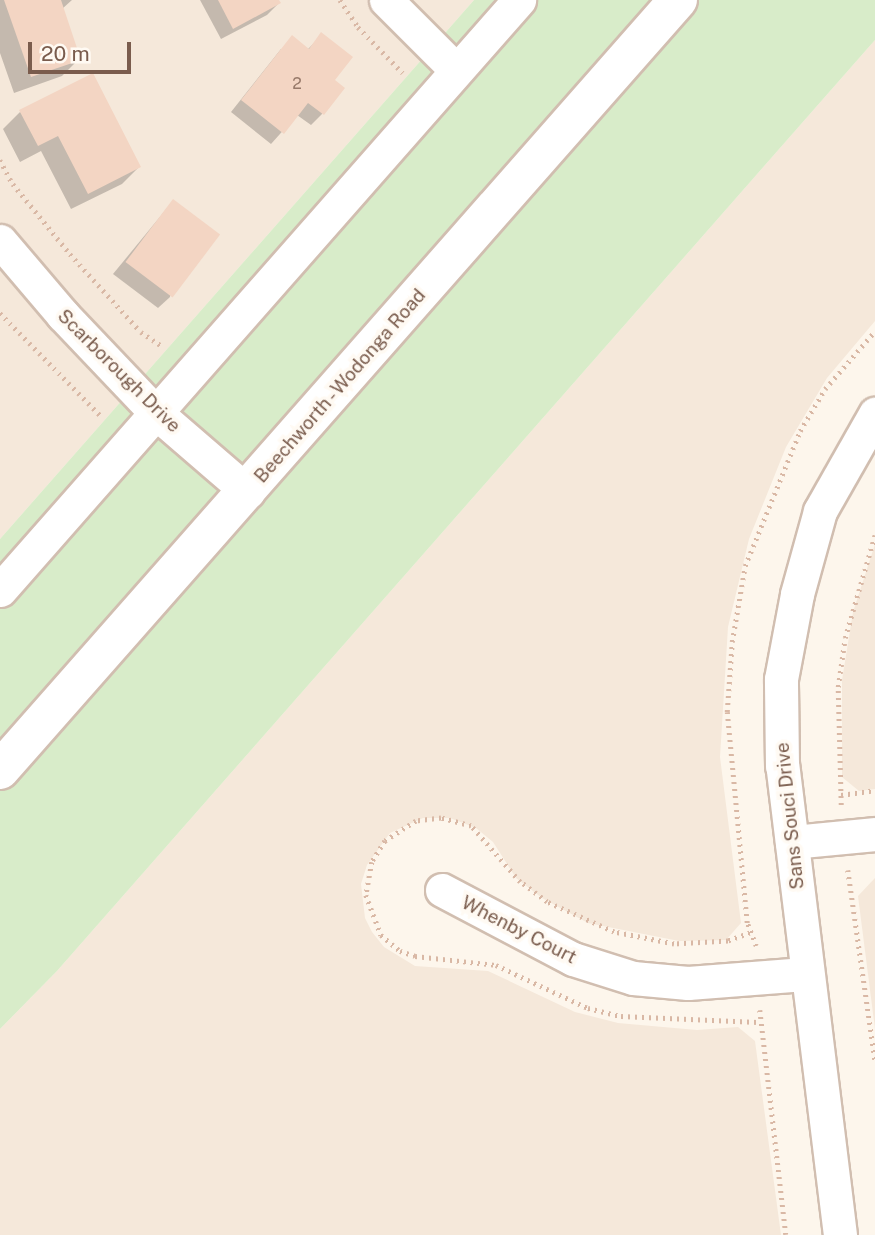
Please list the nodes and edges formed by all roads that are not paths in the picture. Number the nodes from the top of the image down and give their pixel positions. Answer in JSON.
{"nodes":[{"id":1,"x":386,"y":0,"type":"edge"},
{"id":2,"x":519,"y":0,"type":"edge"},
{"id":3,"x":678,"y":0,"type":"edge"},
{"id":4,"x":456,"y":70,"type":"junction"},
{"id":5,"x":0,"y":241,"type":"edge"},
{"id":6,"x":154,"y":411,"type":"junction"},
{"id":7,"x":875,"y":414,"type":"edge"},
{"id":8,"x":248,"y":492,"type":"junction"},
{"id":9,"x":0,"y":590,"type":"edge"},
{"id":10,"x":0,"y":770,"type":"edge"},
{"id":11,"x":860,"y":836,"type":"edge"},
{"id":12,"x":792,"y":842,"type":"junction"},
{"id":13,"x":442,"y":890,"type":"dead end"},
{"id":14,"x":805,"y":974,"type":"junction"},
{"id":15,"x":839,"y":1235,"type":"edge"}],
"edges":[{"from":1,"to":4,"type":"street"},
{"from":2,"to":4,"type":"street"},
{"from":3,"to":8,"type":"main road","name":"Beechworth - Wodonga Road"},
{"from":4,"to":6,"type":"street"},
{"from":5,"to":6,"type":"street","name":"Scarborough Drive"},
{"from":6,"to":8,"type":"street","name":"Scarborough Drive"},
{"from":6,"to":9,"type":"street"},
{"from":7,"to":12,"type":"street","name":"Sans Souci Drive"},
{"from":8,"to":10,"type":"main road","name":"Beechworth - Wodonga Road"},
{"from":11,"to":12,"type":"street"},
{"from":12,"to":14,"type":"street","name":"Sans Souci Drive"},
{"from":13,"to":14,"type":"street","name":"Whenby Court"},
{"from":14,"to":15,"type":"street","name":"Sans Souci Drive"}]}
